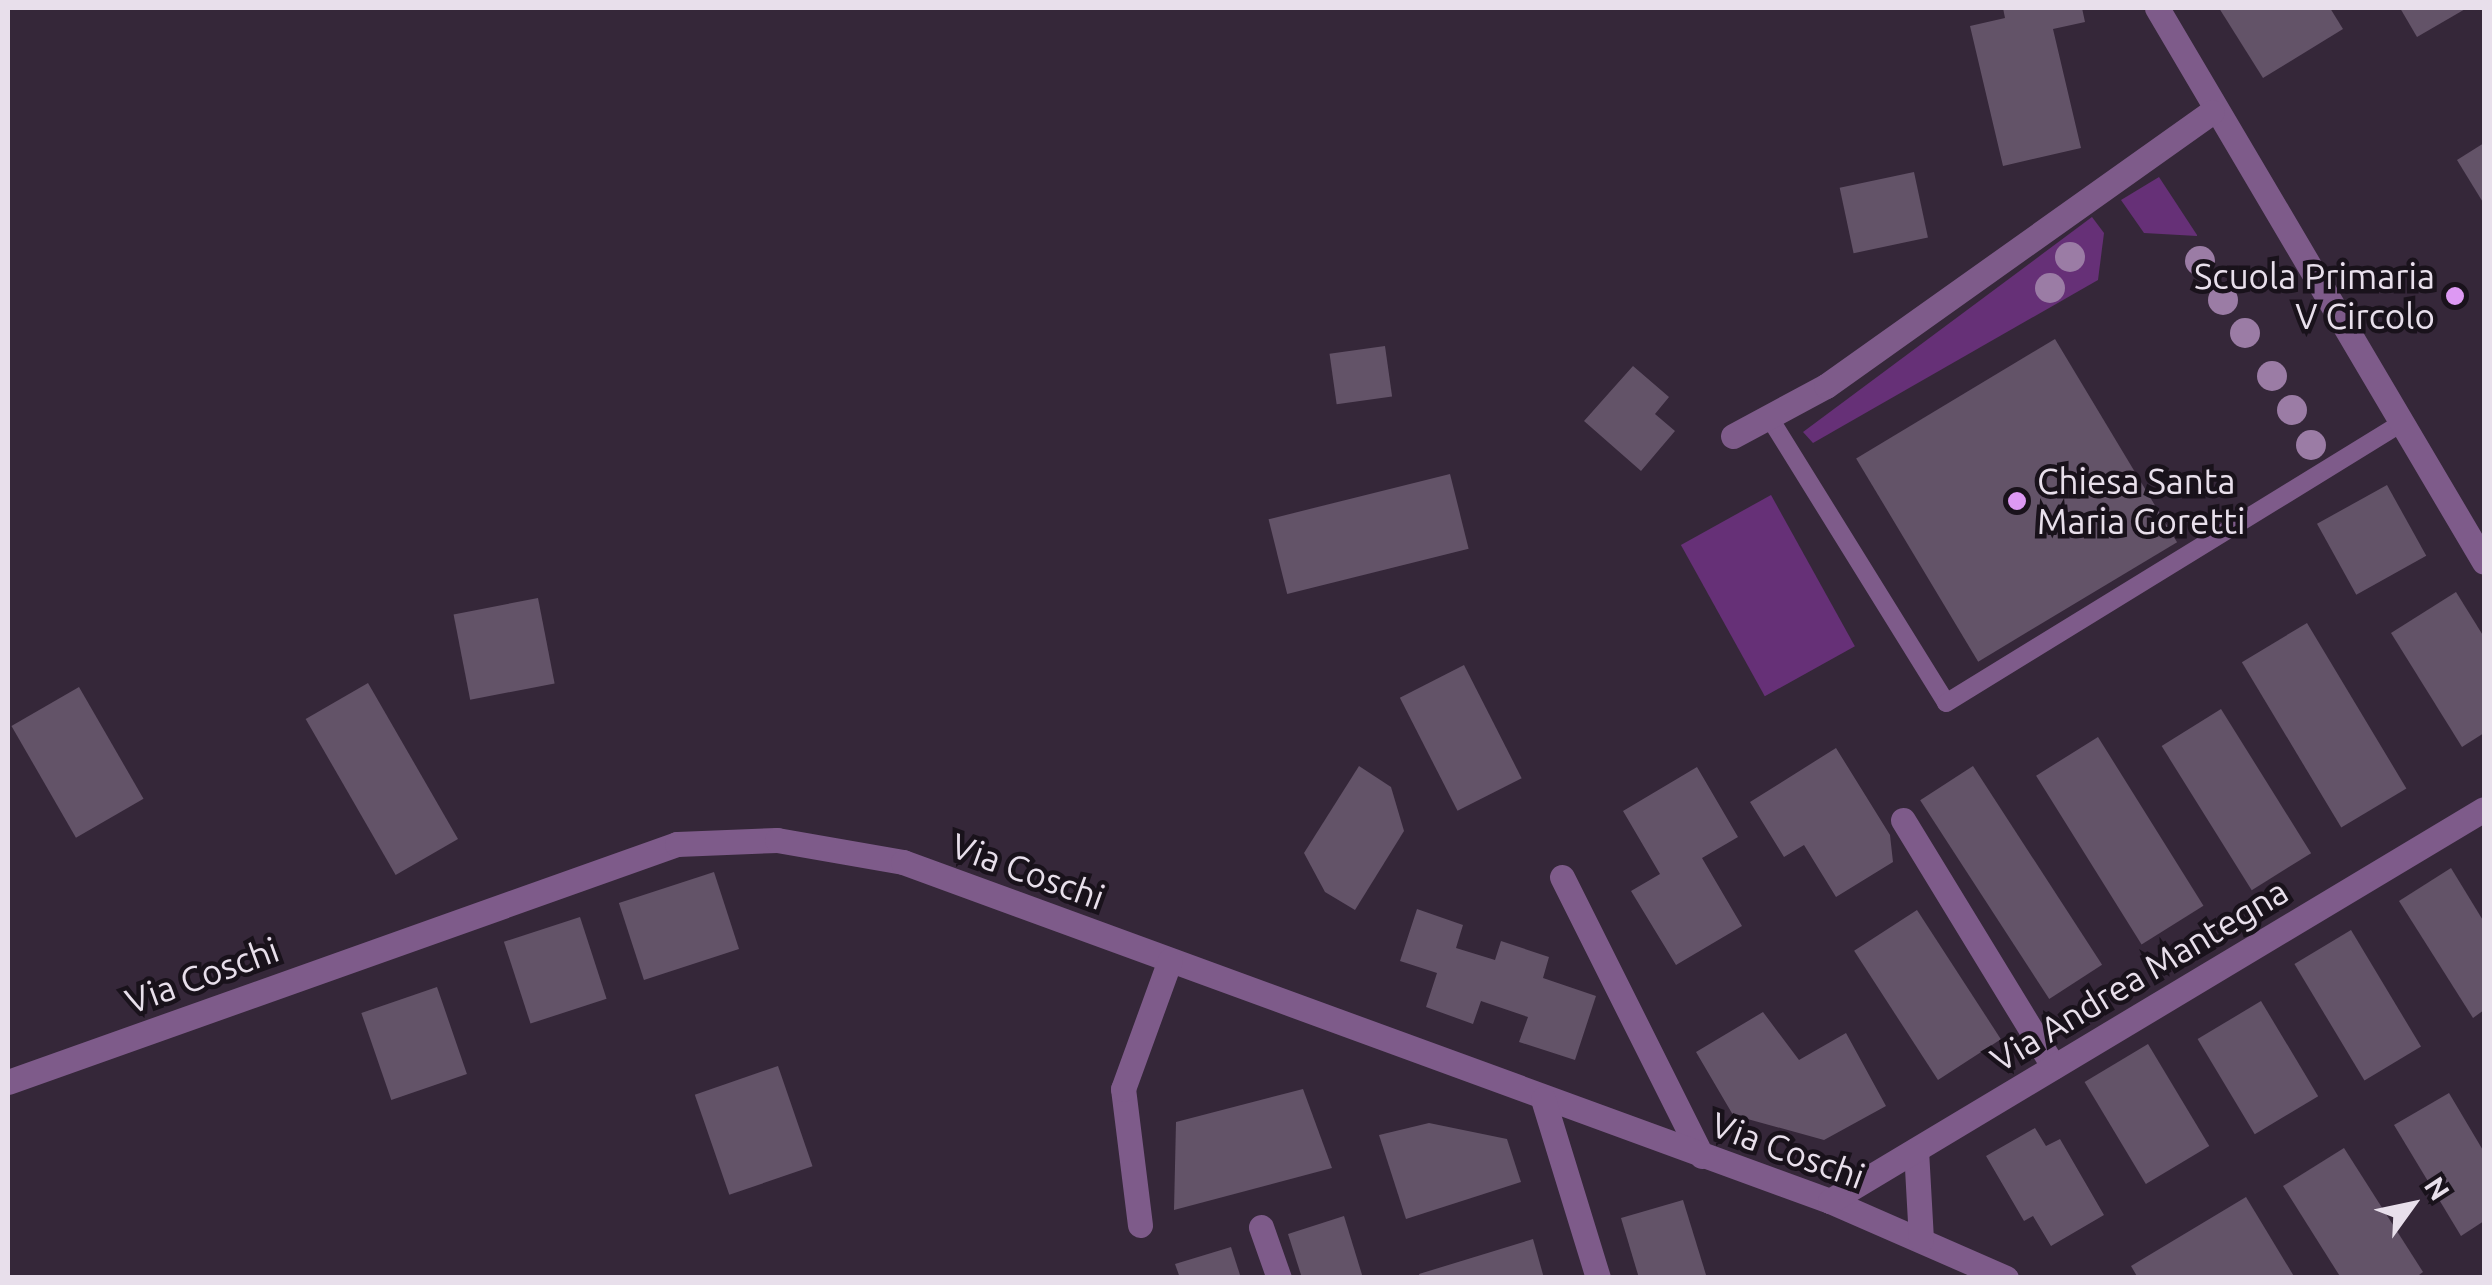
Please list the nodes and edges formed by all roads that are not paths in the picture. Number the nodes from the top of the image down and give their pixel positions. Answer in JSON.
{"nodes":[{"id":1,"x":2158,"y":8,"type":"edge"},
{"id":2,"x":2211,"y":112,"type":"junction"},
{"id":3,"x":1769,"y":417,"type":"junction"},
{"id":4,"x":2400,"y":424,"type":"junction"},
{"id":5,"x":1733,"y":436,"type":"dead end"},
{"id":6,"x":2484,"y":562,"type":"edge"},
{"id":7,"x":2484,"y":809,"type":"edge"},
{"id":8,"x":1903,"y":820,"type":"dead end"},
{"id":9,"x":1562,"y":877,"type":"dead end"},
{"id":10,"x":1170,"y":960,"type":"junction"},
{"id":11,"x":2054,"y":1067,"type":"junction"},
{"id":12,"x":8,"y":1082,"type":"edge"},
{"id":13,"x":1542,"y":1099,"type":"junction"},
{"id":14,"x":1916,"y":1150,"type":"junction"},
{"id":15,"x":1702,"y":1156,"type":"junction"},
{"id":16,"x":1830,"y":1201,"type":"junction"},
{"id":17,"x":1140,"y":1225,"type":"dead end"},
{"id":18,"x":1262,"y":1227,"type":"dead end"},
{"id":19,"x":1921,"y":1240,"type":"junction"},
{"id":20,"x":1279,"y":1278,"type":"edge"},
{"id":21,"x":1598,"y":1278,"type":"edge"},
{"id":22,"x":2006,"y":1278,"type":"edge"}],
"edges":[{"from":1,"to":2,"type":"street"},
{"from":2,"to":3,"type":"street"},
{"from":2,"to":4,"type":"street"},
{"from":3,"to":4,"type":"lane"},
{"from":3,"to":5,"type":"street"},
{"from":4,"to":6,"type":"street"},
{"from":7,"to":11,"type":"street","name":"Via Andrea Mantegna"},
{"from":8,"to":11,"type":"street"},
{"from":9,"to":15,"type":"street"},
{"from":10,"to":12,"type":"street","name":"Via Coschi"},
{"from":10,"to":13,"type":"street","name":"Via Coschi"},
{"from":10,"to":17,"type":"street"},
{"from":11,"to":14,"type":"street","name":"Via Andrea Mantegna"},
{"from":13,"to":15,"type":"street","name":"Via Coschi"},
{"from":13,"to":21,"type":"street"},
{"from":14,"to":16,"type":"street","name":"Via Andrea Mantegna"},
{"from":14,"to":19,"type":"street"},
{"from":15,"to":16,"type":"street","name":"Via Coschi"},
{"from":16,"to":19,"type":"street","name":"Via Coschi"},
{"from":18,"to":20,"type":"street"},
{"from":19,"to":22,"type":"street","name":"Via Coschi"}]}
